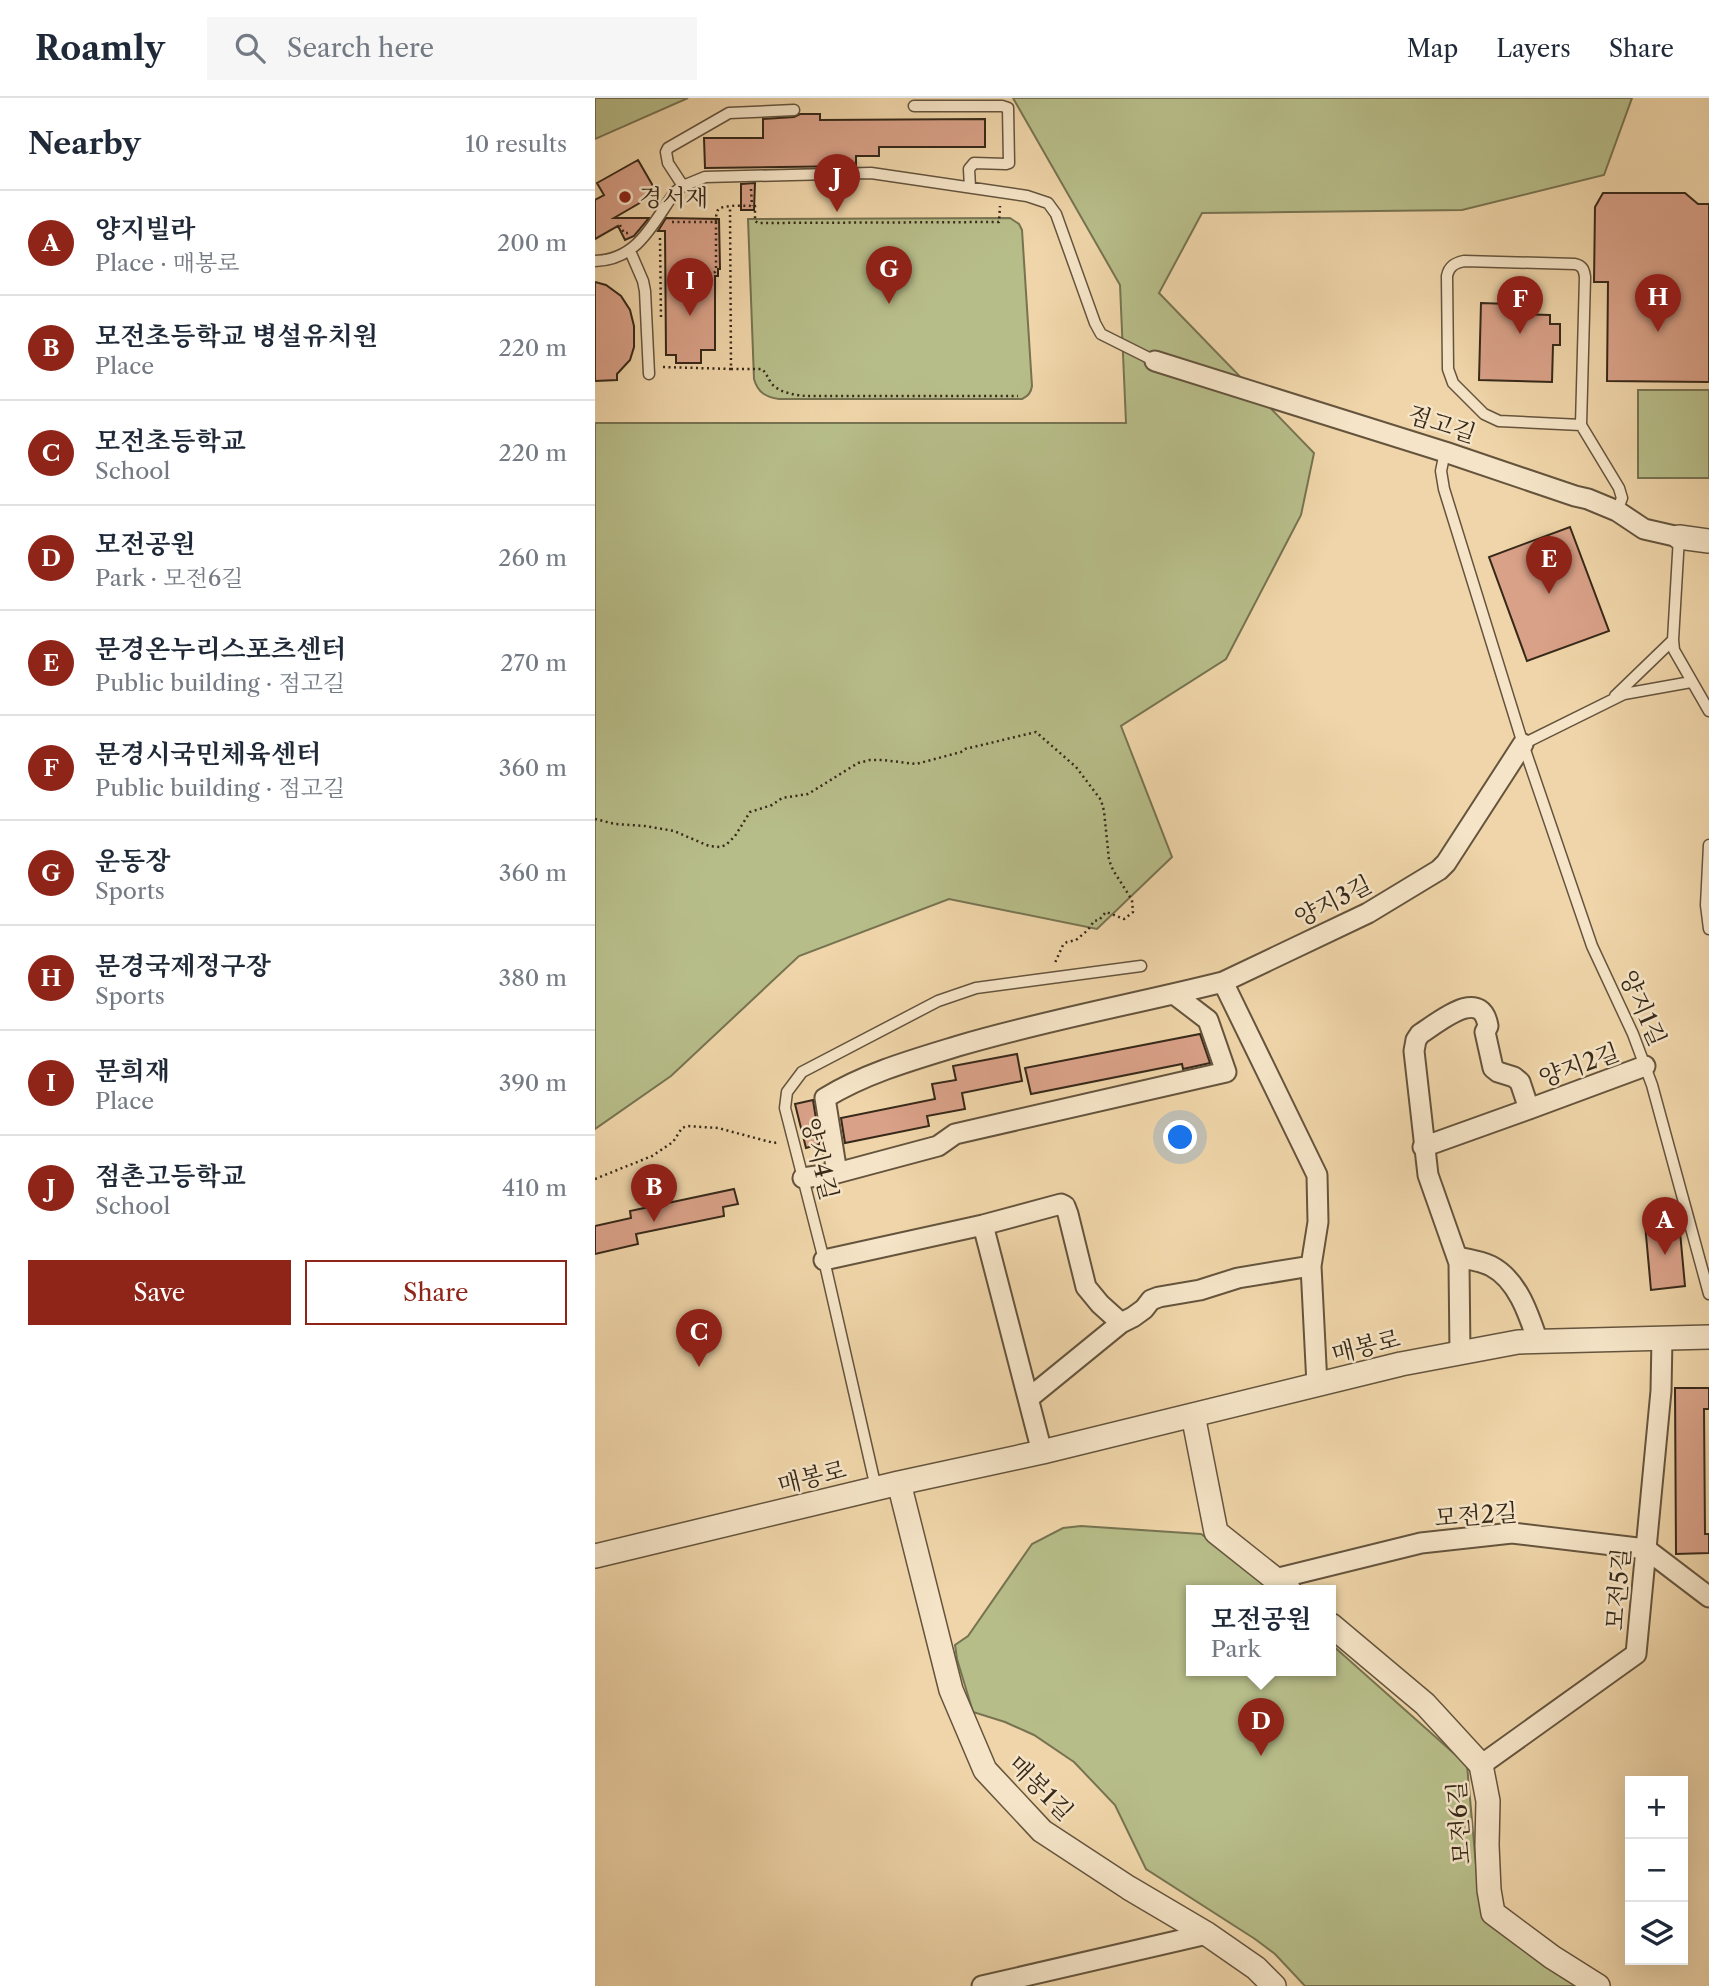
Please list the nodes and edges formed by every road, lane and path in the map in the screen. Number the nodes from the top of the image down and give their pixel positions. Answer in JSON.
{"nodes":[{"id":1,"x":913,"y":106,"type":"dead end"},
{"id":2,"x":794,"y":110,"type":"dead end"},
{"id":3,"x":683,"y":186,"type":"junction"},
{"id":4,"x":970,"y":187,"type":"junction"},
{"id":5,"x":1002,"y":192,"type":"junction"},
{"id":6,"x":730,"y":206,"type":"junction"},
{"id":7,"x":657,"y":222,"type":"junction"},
{"id":8,"x":716,"y":222,"type":"junction"},
{"id":9,"x":620,"y":225,"type":"dead end"},
{"id":10,"x":630,"y":251,"type":"junction"},
{"id":11,"x":595,"y":261,"type":"edge"},
{"id":12,"x":708,"y":273,"type":"dead end"},
{"id":13,"x":661,"y":326,"type":"dead end"},
{"id":14,"x":1155,"y":361,"type":"joint"},
{"id":15,"x":661,"y":365,"type":"dead end"},
{"id":16,"x":731,"y":369,"type":"junction"},
{"id":17,"x":649,"y":374,"type":"dead end"},
{"id":18,"x":1018,"y":396,"type":"dead end"},
{"id":19,"x":1581,"y":425,"type":"junction"},
{"id":20,"x":1445,"y":452,"type":"junction"},
{"id":21,"x":1617,"y":511,"type":"junction"},
{"id":22,"x":1679,"y":537,"type":"junction"},
{"id":23,"x":1709,"y":541,"type":"edge"},
{"id":24,"x":1673,"y":640,"type":"junction"},
{"id":25,"x":1691,"y":681,"type":"junction"},
{"id":26,"x":1610,"y":701,"type":"junction"},
{"id":27,"x":1709,"y":711,"type":"edge"},
{"id":28,"x":1523,"y":744,"type":"junction"},
{"id":29,"x":595,"y":819,"type":"edge"},
{"id":30,"x":1709,"y":845,"type":"edge"},
{"id":31,"x":1709,"y":929,"type":"edge"},
{"id":32,"x":1141,"y":966,"type":"dead end"},
{"id":33,"x":1044,"y":979,"type":"junction"},
{"id":34,"x":1223,"y":982,"type":"junction"},
{"id":35,"x":1174,"y":994,"type":"junction"},
{"id":36,"x":1645,"y":1066,"type":"junction"},
{"id":37,"x":1529,"y":1109,"type":"junction"},
{"id":38,"x":791,"y":1130,"type":"junction"},
{"id":39,"x":1423,"y":1147,"type":"junction"},
{"id":40,"x":837,"y":1173,"type":"junction"},
{"id":41,"x":803,"y":1178,"type":"junction"},
{"id":42,"x":595,"y":1179,"type":"edge"},
{"id":43,"x":983,"y":1225,"type":"junction"},
{"id":44,"x":1457,"y":1257,"type":"junction"},
{"id":45,"x":824,"y":1260,"type":"junction"},
{"id":46,"x":1311,"y":1266,"type":"junction"},
{"id":47,"x":1709,"y":1294,"type":"edge"},
{"id":48,"x":1121,"y":1322,"type":"junction"},
{"id":49,"x":1662,"y":1338,"type":"junction"},
{"id":50,"x":1709,"y":1338,"type":"edge"},
{"id":51,"x":1538,"y":1342,"type":"junction"},
{"id":52,"x":1460,"y":1353,"type":"junction"},
{"id":53,"x":1317,"y":1385,"type":"junction"},
{"id":54,"x":1029,"y":1398,"type":"junction"},
{"id":55,"x":1193,"y":1415,"type":"junction"},
{"id":56,"x":1042,"y":1452,"type":"junction"},
{"id":57,"x":899,"y":1483,"type":"junction"},
{"id":58,"x":876,"y":1488,"type":"junction"},
{"id":59,"x":1646,"y":1549,"type":"junction"},
{"id":60,"x":595,"y":1556,"type":"edge"},
{"id":61,"x":1282,"y":1584,"type":"edge"},
{"id":62,"x":1709,"y":1597,"type":"edge"},
{"id":63,"x":1336,"y":1629,"type":"edge"},
{"id":64,"x":1481,"y":1765,"type":"junction"},
{"id":65,"x":1207,"y":1934,"type":"junction"},
{"id":66,"x":982,"y":1986,"type":"edge"},
{"id":67,"x":1274,"y":1986,"type":"edge"},
{"id":68,"x":1598,"y":1986,"type":"edge"}],
"edges":[{"from":1,"to":4,"type":"lane"},
{"from":2,"to":3,"type":"lane"},
{"from":3,"to":4,"type":"lane"},
{"from":3,"to":7,"type":"lane"},
{"from":4,"to":5,"type":"lane"},
{"from":5,"to":6,"type":"path"},
{"from":5,"to":14,"type":"lane"},
{"from":6,"to":8,"type":"path"},
{"from":6,"to":16,"type":"path"},
{"from":7,"to":8,"type":"path"},
{"from":7,"to":9,"type":"path"},
{"from":7,"to":10,"type":"lane"},
{"from":7,"to":13,"type":"path"},
{"from":8,"to":12,"type":"path"},
{"from":10,"to":11,"type":"lane"},
{"from":10,"to":17,"type":"lane"},
{"from":14,"to":20,"type":"street","name":"점고길"},
{"from":15,"to":16,"type":"path"},
{"from":16,"to":18,"type":"path"},
{"from":19,"to":19,"type":"lane"},
{"from":19,"to":21,"type":"lane"},
{"from":20,"to":21,"type":"street","name":"점고길"},
{"from":20,"to":28,"type":"lane","name":"양지1길"},
{"from":21,"to":22,"type":"street","name":"점고길"},
{"from":22,"to":23,"type":"street","name":"점고길"},
{"from":22,"to":24,"type":"lane"},
{"from":24,"to":25,"type":"lane"},
{"from":24,"to":26,"type":"lane"},
{"from":25,"to":26,"type":"lane"},
{"from":25,"to":27,"type":"lane"},
{"from":26,"to":28,"type":"lane"},
{"from":28,"to":34,"type":"street","name":"양지3길"},
{"from":28,"to":36,"type":"lane","name":"양지1길"},
{"from":29,"to":33,"type":"path"},
{"from":30,"to":31,"type":"lane"},
{"from":32,"to":33,"type":"lane","name":"양지4길"},
{"from":33,"to":38,"type":"lane","name":"양지4길"},
{"from":34,"to":35,"type":"street","name":"양지3길"},
{"from":34,"to":46,"type":"street"},
{"from":35,"to":40,"type":"street","name":"양지3길"},
{"from":35,"to":40,"type":"street"},
{"from":36,"to":37,"type":"street","name":"양지2길"},
{"from":36,"to":47,"type":"lane","name":"양지1길"},
{"from":37,"to":39,"type":"street","name":"양지2길"},
{"from":37,"to":39,"type":"street","name":"양지2길"},
{"from":38,"to":41,"type":"lane","name":"양지4길"},
{"from":38,"to":42,"type":"path"},
{"from":39,"to":44,"type":"street","name":"양지2길"},
{"from":40,"to":41,"type":"street"},
{"from":41,"to":45,"type":"lane","name":"양지4길"},
{"from":43,"to":45,"type":"street"},
{"from":43,"to":48,"type":"street"},
{"from":43,"to":54,"type":"street"},
{"from":44,"to":51,"type":"street"},
{"from":44,"to":52,"type":"street","name":"양지2길"},
{"from":45,"to":58,"type":"lane","name":"양지4길"},
{"from":46,"to":48,"type":"street"},
{"from":46,"to":53,"type":"street"},
{"from":48,"to":54,"type":"street"},
{"from":49,"to":50,"type":"street","name":"매봉로"},
{"from":49,"to":51,"type":"street","name":"매봉로"},
{"from":49,"to":59,"type":"street","name":"모전5길"},
{"from":51,"to":52,"type":"street","name":"매봉로"},
{"from":52,"to":53,"type":"street","name":"매봉로"},
{"from":53,"to":55,"type":"street","name":"매봉로"},
{"from":54,"to":56,"type":"street"},
{"from":55,"to":56,"type":"street","name":"매봉로"},
{"from":55,"to":61,"type":"street"},
{"from":56,"to":57,"type":"street","name":"매봉로"},
{"from":57,"to":58,"type":"street","name":"매봉로"},
{"from":57,"to":65,"type":"street","name":"매봉1길"},
{"from":58,"to":60,"type":"street","name":"매봉로"},
{"from":59,"to":61,"type":"street","name":"모전2길"},
{"from":59,"to":62,"type":"street"},
{"from":59,"to":64,"type":"street","name":"모전5길"},
{"from":63,"to":64,"type":"street","name":"모전6길"},
{"from":64,"to":68,"type":"street","name":"모전6길"},
{"from":65,"to":66,"type":"street"},
{"from":65,"to":67,"type":"street","name":"매봉1길"}]}
